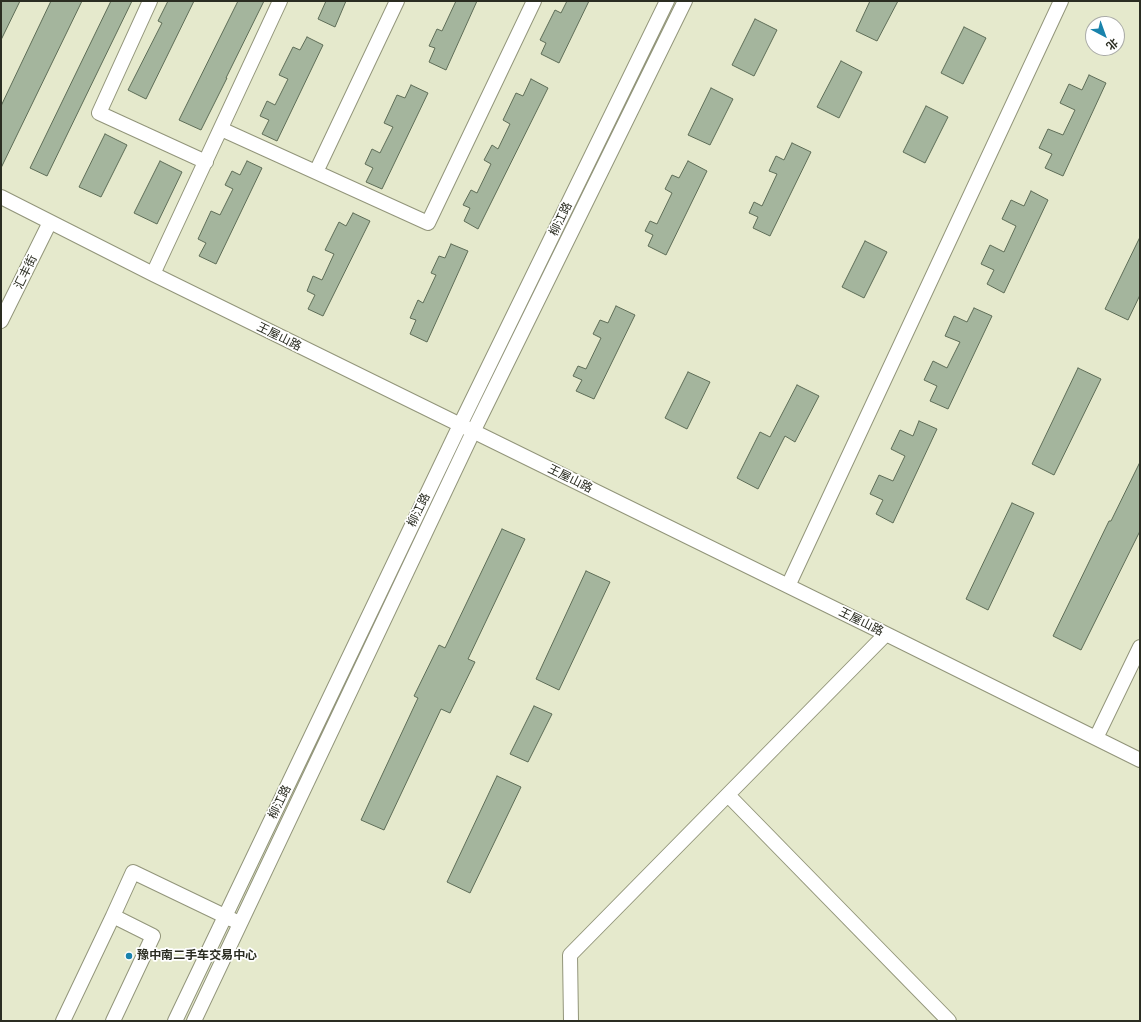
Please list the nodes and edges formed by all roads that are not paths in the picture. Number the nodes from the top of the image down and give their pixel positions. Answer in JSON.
{"nodes":[{"id":1,"x":150,"y":1,"type":"edge"},
{"id":2,"x":280,"y":1,"type":"edge"},
{"id":3,"x":397,"y":1,"type":"edge"},
{"id":4,"x":534,"y":1,"type":"edge"},
{"id":5,"x":667,"y":1,"type":"edge"},
{"id":6,"x":685,"y":1,"type":"edge"},
{"id":7,"x":1061,"y":1,"type":"edge"},
{"id":8,"x":221,"y":129,"type":"junction"},
{"id":9,"x":206,"y":162,"type":"junction"},
{"id":10,"x":316,"y":172,"type":"junction"},
{"id":11,"x":1,"y":197,"type":"edge"},
{"id":12,"x":50,"y":222,"type":"junction"},
{"id":13,"x":153,"y":274,"type":"junction"},
{"id":14,"x":1,"y":322,"type":"edge"},
{"id":15,"x":460,"y":425,"type":"junction"},
{"id":16,"x":473,"y":432,"type":"junction"},
{"id":17,"x":788,"y":586,"type":"junction"},
{"id":18,"x":886,"y":634,"type":"junction"},
{"id":19,"x":1140,"y":647,"type":"edge"},
{"id":20,"x":1096,"y":738,"type":"junction"},
{"id":21,"x":1140,"y":760,"type":"edge"},
{"id":22,"x":728,"y":795,"type":"junction"},
{"id":23,"x":113,"y":916,"type":"junction"},
{"id":24,"x":225,"y":916,"type":"junction"},
{"id":25,"x":241,"y":923,"type":"junction"},
{"id":26,"x":63,"y":1021,"type":"edge"},
{"id":27,"x":113,"y":1021,"type":"edge"},
{"id":28,"x":175,"y":1021,"type":"edge"},
{"id":29,"x":194,"y":1021,"type":"edge"},
{"id":30,"x":571,"y":1021,"type":"edge"},
{"id":31,"x":950,"y":1021,"type":"edge"}],
"edges":[{"from":1,"to":9,"type":"street"},
{"from":2,"to":8,"type":"street"},
{"from":3,"to":10,"type":"street"},
{"from":4,"to":10,"type":"street"},
{"from":5,"to":15,"type":"street","name":"柳江路"},
{"from":6,"to":16,"type":"street","name":"柳江路"},
{"from":7,"to":17,"type":"street"},
{"from":8,"to":9,"type":"street"},
{"from":8,"to":10,"type":"street"},
{"from":9,"to":13,"type":"street"},
{"from":11,"to":12,"type":"street","name":"王屋山路"},
{"from":12,"to":13,"type":"street","name":"王屋山路"},
{"from":12,"to":14,"type":"street","name":"汇丰街"},
{"from":13,"to":15,"type":"street","name":"王屋山路"},
{"from":15,"to":16,"type":"street","name":"王屋山路"},
{"from":15,"to":24,"type":"street","name":"柳江路"},
{"from":16,"to":17,"type":"street","name":"王屋山路"},
{"from":16,"to":25,"type":"street","name":"柳江路"},
{"from":17,"to":18,"type":"street","name":"王屋山路"},
{"from":18,"to":20,"type":"street","name":"王屋山路"},
{"from":18,"to":22,"type":"street"},
{"from":19,"to":20,"type":"street"},
{"from":20,"to":21,"type":"street","name":"王屋山路"},
{"from":22,"to":30,"type":"street"},
{"from":22,"to":31,"type":"street"},
{"from":23,"to":24,"type":"street"},
{"from":23,"to":26,"type":"street"},
{"from":23,"to":27,"type":"street"},
{"from":24,"to":25,"type":"street"},
{"from":24,"to":28,"type":"street","name":"柳江路"},
{"from":25,"to":29,"type":"street","name":"柳江路"}]}
